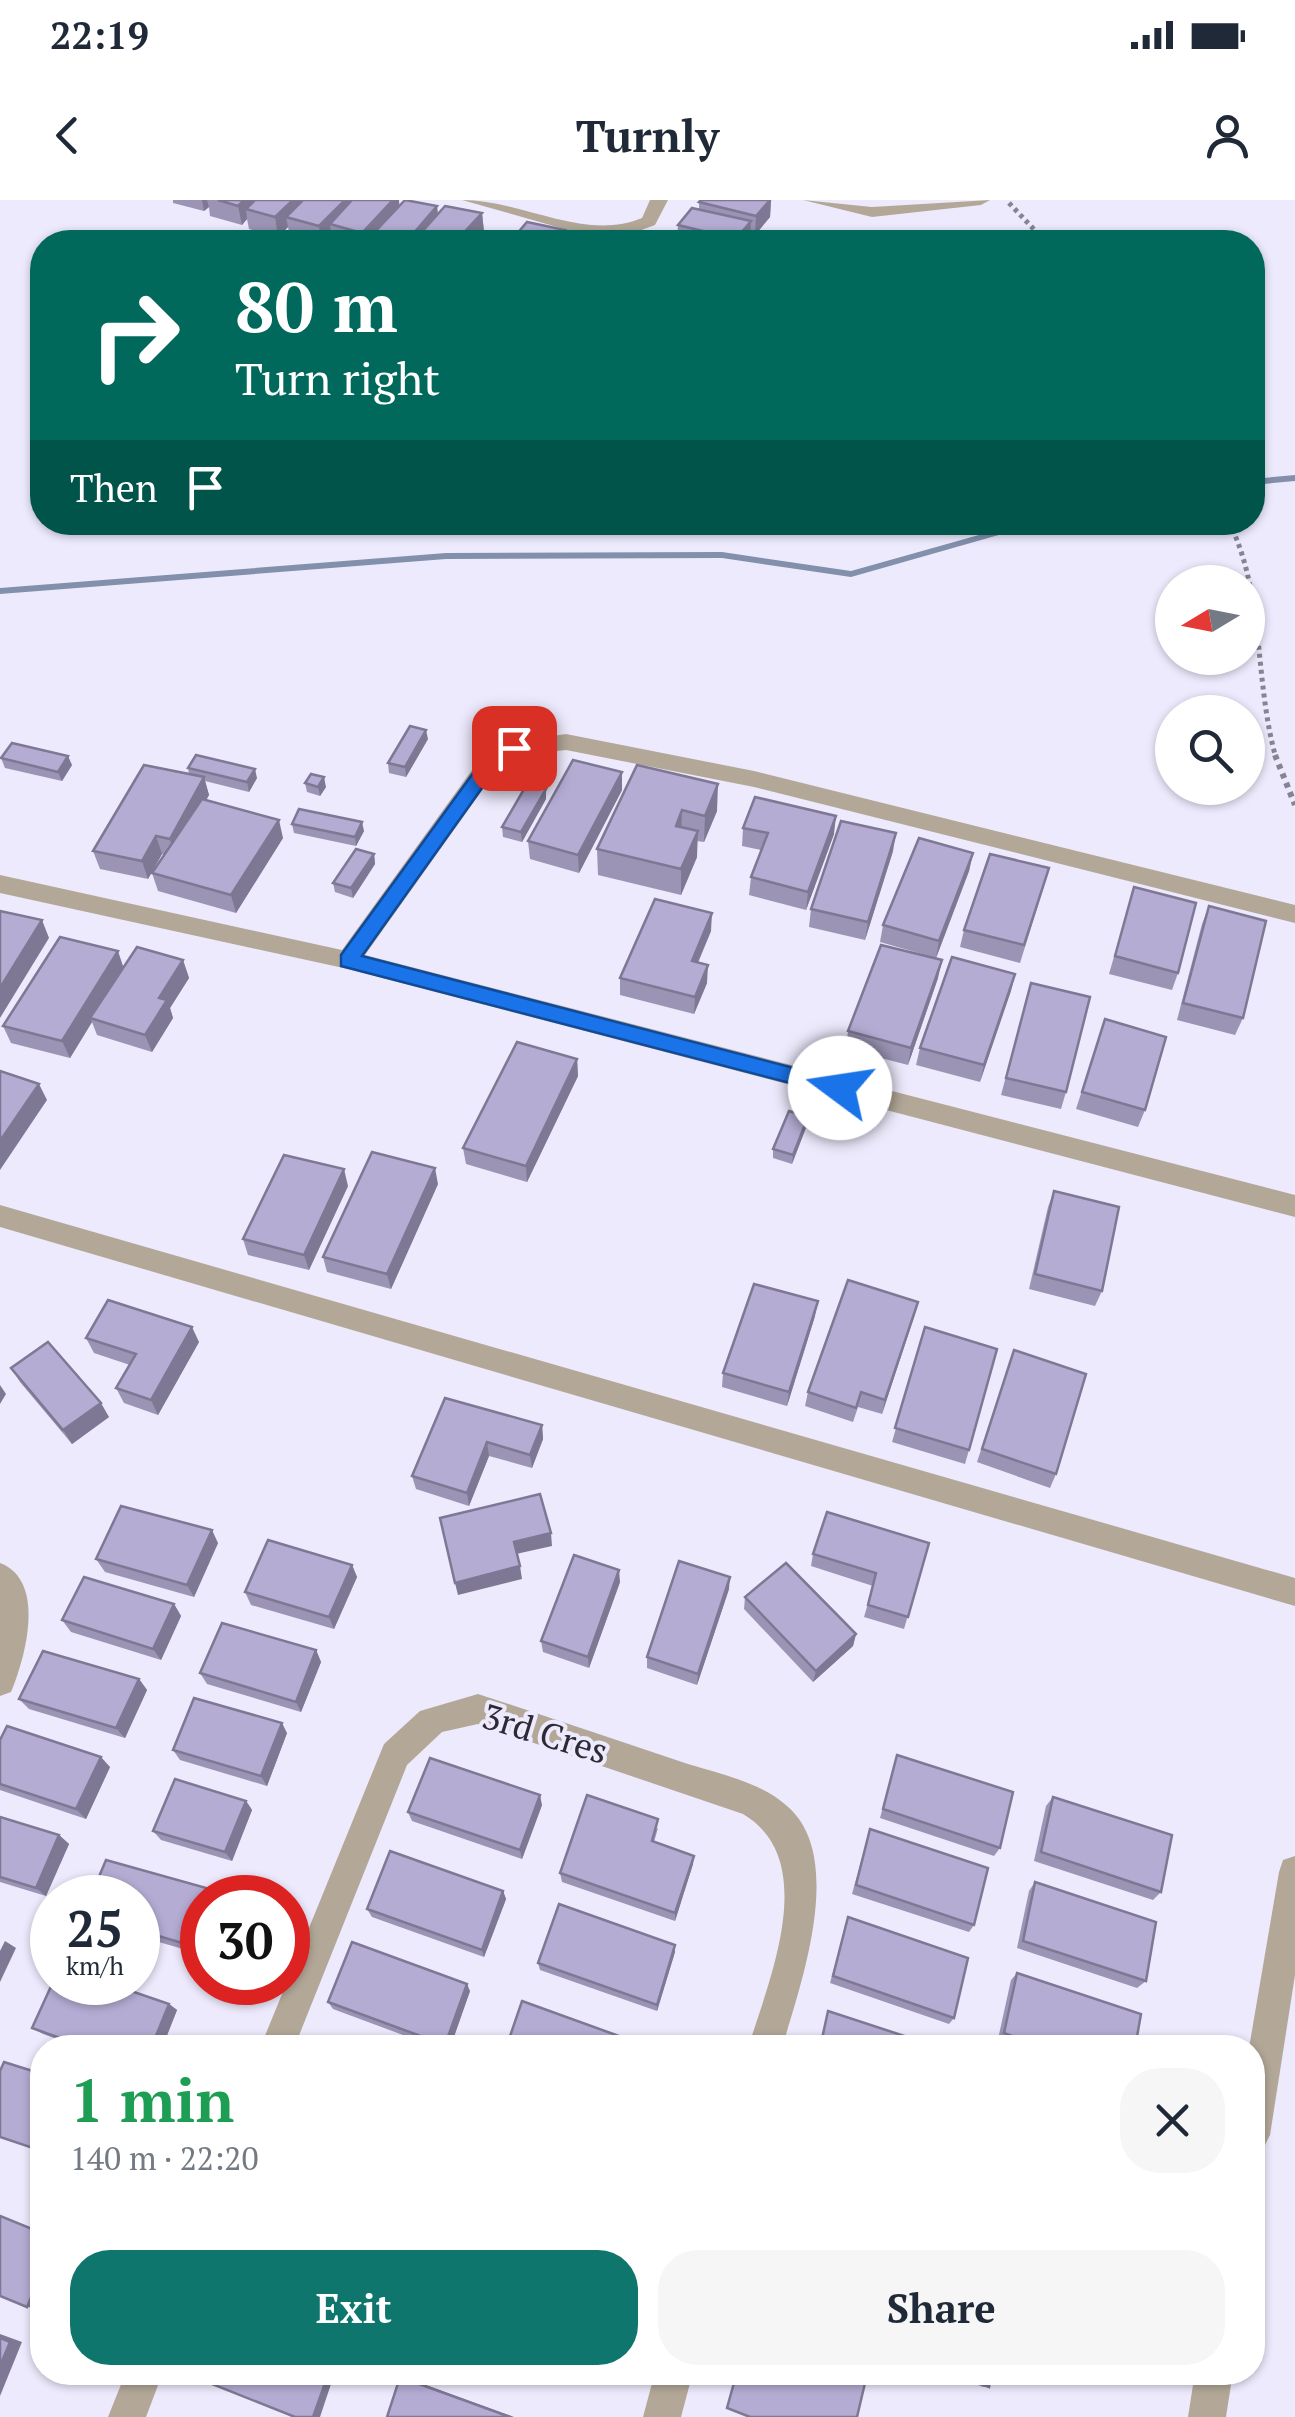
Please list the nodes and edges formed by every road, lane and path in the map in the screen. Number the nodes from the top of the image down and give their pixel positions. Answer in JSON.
{"nodes":[{"id":1,"x":471,"y":200,"type":"edge"},
{"id":2,"x":659,"y":200,"type":"edge"},
{"id":3,"x":812,"y":200,"type":"edge"},
{"id":4,"x":981,"y":200,"type":"edge"},
{"id":5,"x":1006,"y":200,"type":"edge"},
{"id":6,"x":599,"y":230,"type":"edge"},
{"id":7,"x":621,"y":230,"type":"edge"},
{"id":8,"x":1035,"y":230,"type":"edge"},
{"id":9,"x":1237,"y":535,"type":"edge"},
{"id":10,"x":1295,"y":805,"type":"edge"},
{"id":11,"x":0,"y":884,"type":"edge"},
{"id":12,"x":1295,"y":914,"type":"edge"},
{"id":13,"x":348,"y":960,"type":"junction"},
{"id":14,"x":1295,"y":1206,"type":"edge"},
{"id":15,"x":0,"y":1216,"type":"edge"},
{"id":16,"x":0,"y":1577,"type":"edge"},
{"id":17,"x":1295,"y":1592,"type":"edge"},
{"id":18,"x":0,"y":1681,"type":"edge"},
{"id":19,"x":1295,"y":1872,"type":"edge"},
{"id":20,"x":281,"y":2035,"type":"edge"},
{"id":21,"x":769,"y":2035,"type":"edge"},
{"id":22,"x":1265,"y":2055,"type":"edge"},
{"id":23,"x":140,"y":2385,"type":"edge"},
{"id":24,"x":671,"y":2385,"type":"edge"},
{"id":25,"x":1212,"y":2385,"type":"edge"},
{"id":26,"x":126,"y":2417,"type":"edge"},
{"id":27,"x":662,"y":2417,"type":"edge"},
{"id":28,"x":1207,"y":2417,"type":"edge"}],
"edges":[{"from":1,"to":6,"type":"street"},
{"from":2,"to":7,"type":"street"},
{"from":3,"to":4,"type":"street"},
{"from":5,"to":8,"type":"path"},
{"from":9,"to":10,"type":"path"},
{"from":11,"to":13,"type":"street"},
{"from":12,"to":13,"type":"street"},
{"from":13,"to":14,"type":"street"},
{"from":15,"to":17,"type":"street"},
{"from":16,"to":18,"type":"street"},
{"from":19,"to":22,"type":"street"},
{"from":20,"to":21,"type":"street","name":"3rd Cres"},
{"from":23,"to":26,"type":"street"},
{"from":24,"to":27,"type":"street"},
{"from":25,"to":28,"type":"street"}]}
